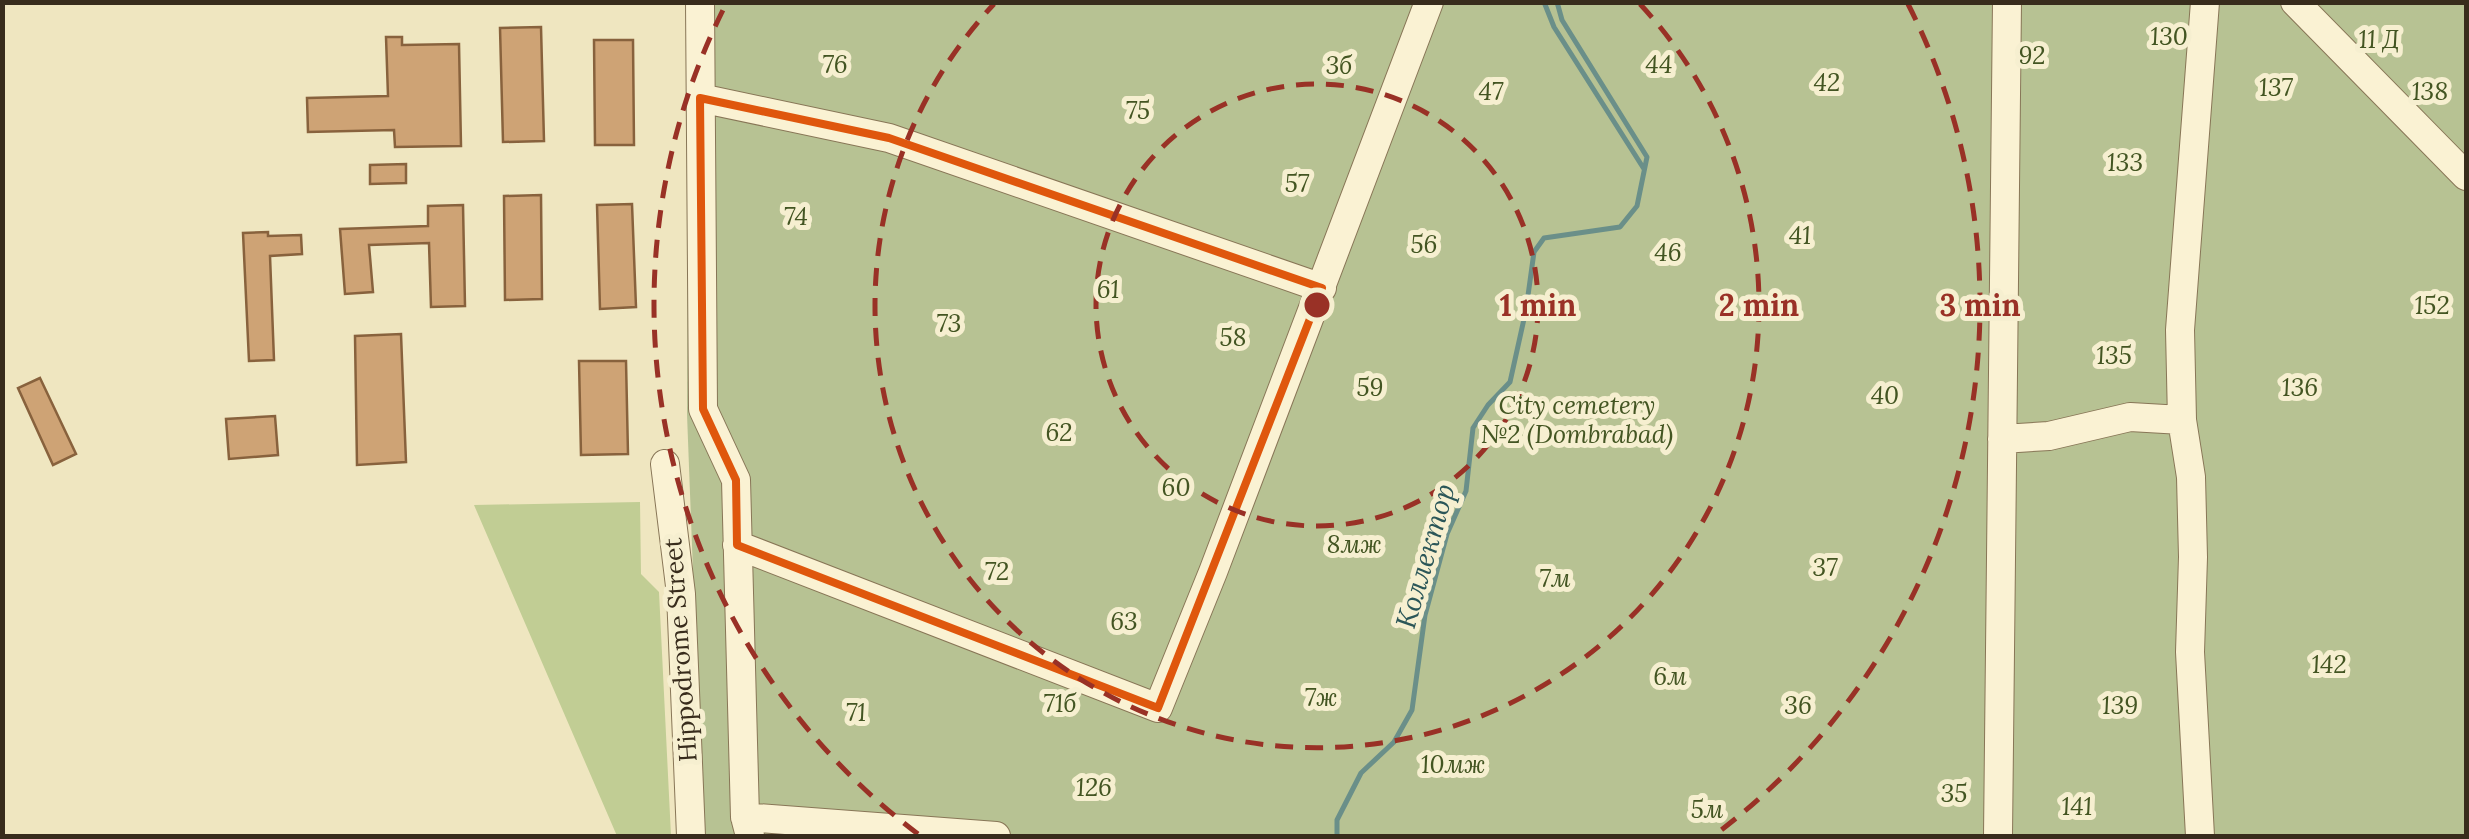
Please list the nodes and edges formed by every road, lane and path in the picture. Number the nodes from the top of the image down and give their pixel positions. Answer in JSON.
{"nodes":[{"id":1,"x":700,"y":2,"type":"edge"},
{"id":2,"x":1429,"y":2,"type":"edge"},
{"id":3,"x":2007,"y":2,"type":"edge"},
{"id":4,"x":2205,"y":2,"type":"edge"},
{"id":5,"x":2295,"y":2,"type":"edge"},
{"id":6,"x":700,"y":98,"type":"junction"},
{"id":7,"x":2466,"y":176,"type":"edge"},
{"id":8,"x":1322,"y":288,"type":"junction"},
{"id":9,"x":2182,"y":420,"type":"junction"},
{"id":10,"x":2002,"y":439,"type":"junction"},
{"id":11,"x":665,"y":464,"type":"dead end"},
{"id":12,"x":737,"y":546,"type":"junction"},
{"id":13,"x":748,"y":827,"type":"edge"},
{"id":14,"x":691,"y":836,"type":"edge"},
{"id":15,"x":996,"y":836,"type":"edge"},
{"id":16,"x":1998,"y":836,"type":"edge"},
{"id":17,"x":2200,"y":836,"type":"edge"}],
"edges":[{"from":1,"to":6,"type":"street"},
{"from":2,"to":8,"type":"street"},
{"from":3,"to":10,"type":"street"},
{"from":4,"to":9,"type":"street"},
{"from":5,"to":7,"type":"street"},
{"from":6,"to":8,"type":"street"},
{"from":6,"to":12,"type":"street"},
{"from":8,"to":12,"type":"street"},
{"from":9,"to":10,"type":"street"},
{"from":9,"to":17,"type":"street"},
{"from":10,"to":16,"type":"street"},
{"from":11,"to":14,"type":"street","name":"Hippodrome Street"},
{"from":12,"to":13,"type":"street"},
{"from":13,"to":15,"type":"street"}]}
